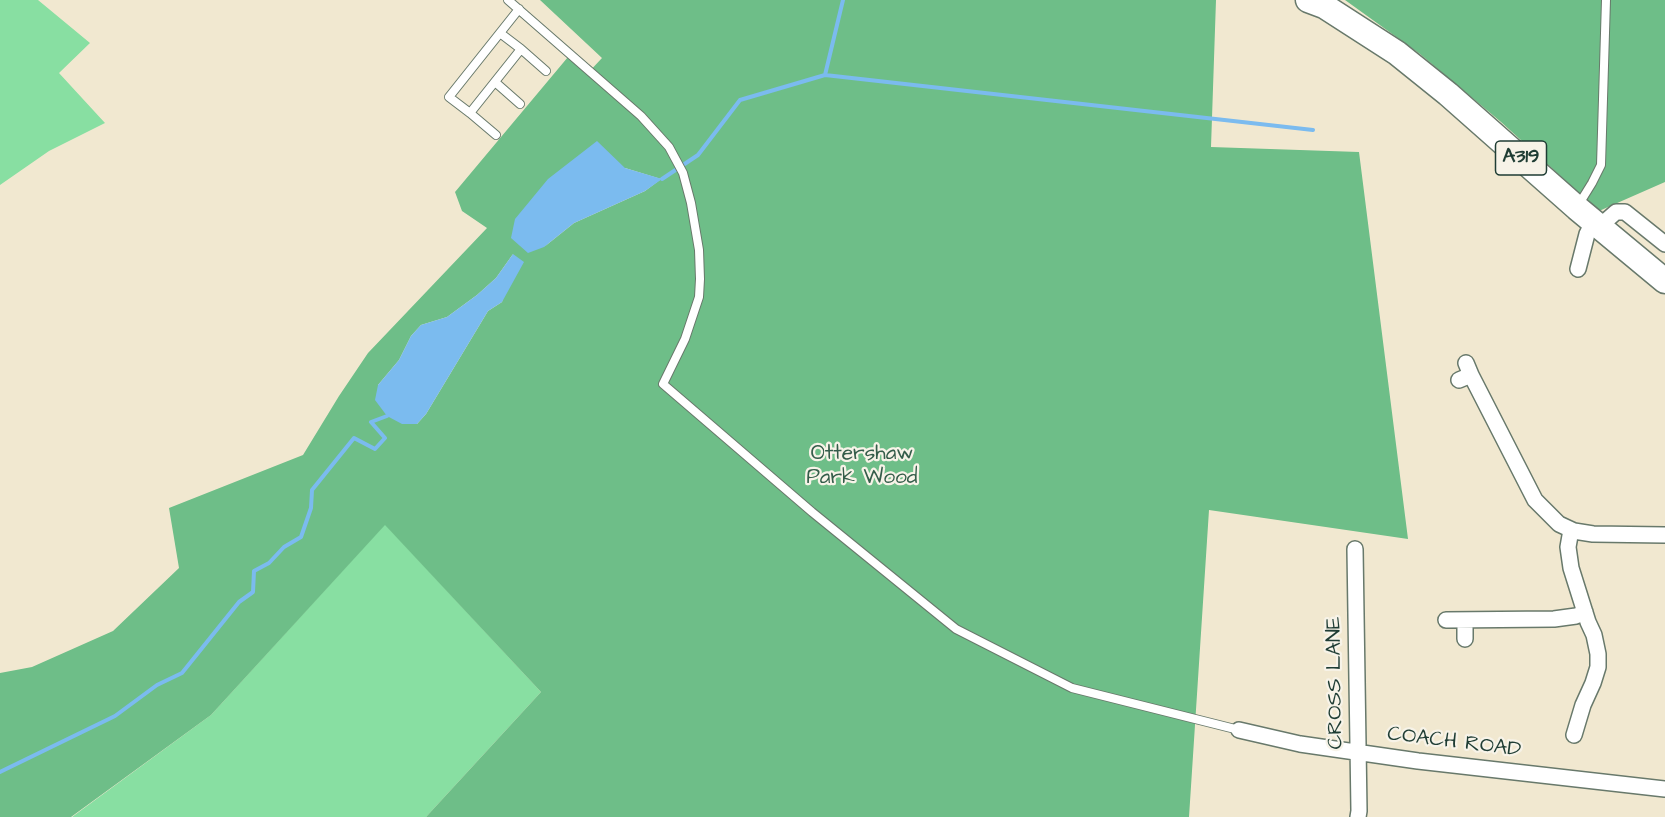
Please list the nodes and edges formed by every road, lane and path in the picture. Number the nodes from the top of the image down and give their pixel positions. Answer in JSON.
{"nodes":[{"id":1,"x":508,"y":0,"type":"edge"},
{"id":2,"x":1308,"y":0,"type":"edge"},
{"id":3,"x":1606,"y":0,"type":"edge"},
{"id":4,"x":519,"y":9,"type":"junction"},
{"id":5,"x":500,"y":33,"type":"junction"},
{"id":6,"x":521,"y":49,"type":"junction"},
{"id":7,"x":546,"y":71,"type":"dead end"},
{"id":8,"x":495,"y":82,"type":"junction"},
{"id":9,"x":520,"y":104,"type":"dead end"},
{"id":10,"x":470,"y":113,"type":"junction"},
{"id":11,"x":496,"y":135,"type":"dead end"},
{"id":12,"x":1590,"y":219,"type":"junction"},
{"id":13,"x":1665,"y":244,"type":"edge"},
{"id":14,"x":1578,"y":268,"type":"dead end"},
{"id":15,"x":1665,"y":281,"type":"edge"},
{"id":16,"x":1465,"y":373,"type":"dead end"},
{"id":17,"x":1572,"y":530,"type":"junction"},
{"id":18,"x":1665,"y":535,"type":"edge"},
{"id":19,"x":1355,"y":549,"type":"dead end"},
{"id":20,"x":1585,"y":612,"type":"junction"},
{"id":21,"x":1446,"y":620,"type":"dead end"},
{"id":22,"x":1466,"y":620,"type":"junction"},
{"id":23,"x":1466,"y":639,"type":"dead end"},
{"id":24,"x":1239,"y":730,"type":"joint"},
{"id":25,"x":1574,"y":735,"type":"dead end"},
{"id":26,"x":1358,"y":752,"type":"junction"},
{"id":27,"x":1665,"y":789,"type":"edge"},
{"id":28,"x":1358,"y":817,"type":"edge"}],
"edges":[{"from":1,"to":4,"type":"lane"},
{"from":2,"to":12,"type":"main road","number":"A319"},
{"from":3,"to":12,"type":"lane"},
{"from":4,"to":5,"type":"lane"},
{"from":4,"to":24,"type":"lane"},
{"from":5,"to":6,"type":"lane"},
{"from":5,"to":10,"type":"lane"},
{"from":6,"to":7,"type":"lane"},
{"from":6,"to":8,"type":"lane"},
{"from":8,"to":9,"type":"lane"},
{"from":8,"to":10,"type":"lane"},
{"from":10,"to":11,"type":"lane"},
{"from":12,"to":13,"type":"street"},
{"from":12,"to":14,"type":"street"},
{"from":12,"to":15,"type":"main road","number":"A319"},
{"from":16,"to":17,"type":"street"},
{"from":17,"to":18,"type":"street"},
{"from":17,"to":20,"type":"street"},
{"from":19,"to":26,"type":"street","name":"CROSS LANE"},
{"from":20,"to":22,"type":"street"},
{"from":20,"to":25,"type":"street"},
{"from":21,"to":22,"type":"street"},
{"from":22,"to":23,"type":"street"},
{"from":24,"to":26,"type":"street","name":"COACH ROAD"},
{"from":26,"to":27,"type":"street","name":"COACH ROAD"},
{"from":26,"to":28,"type":"street","name":"CROSS LANE"}]}
